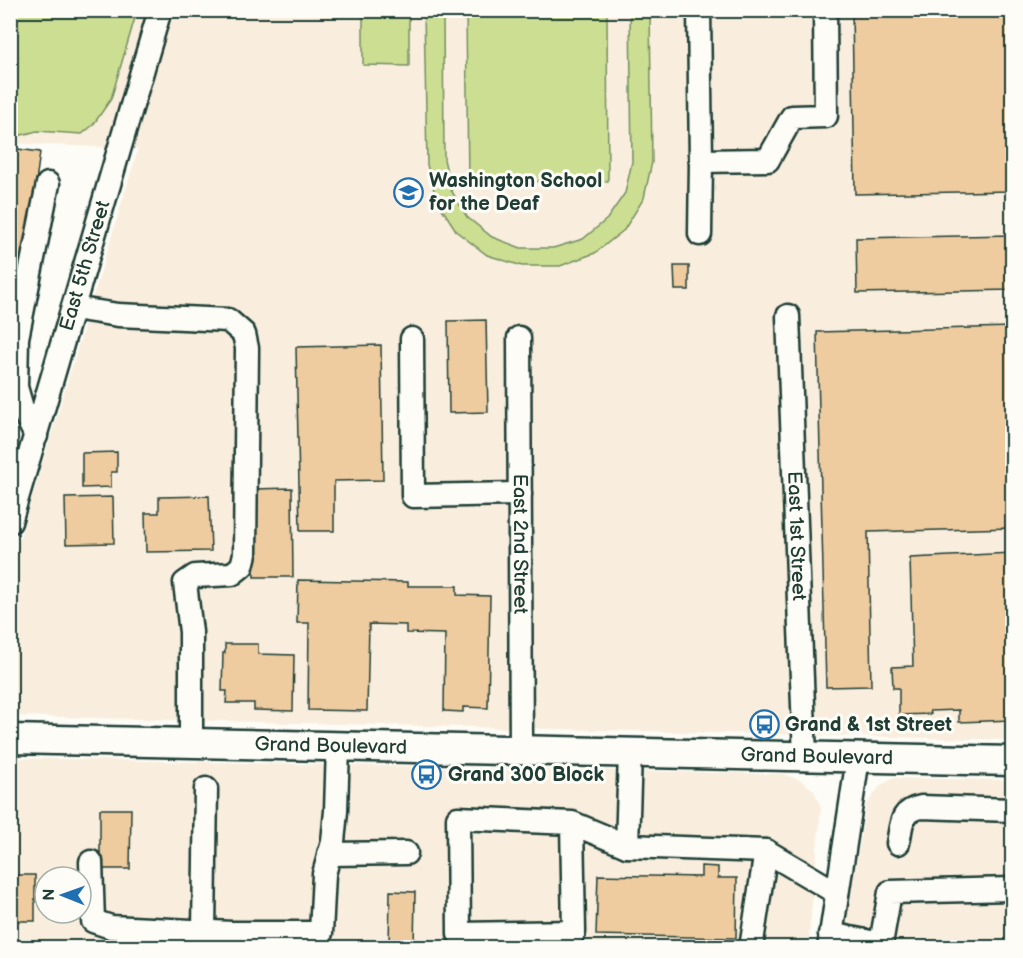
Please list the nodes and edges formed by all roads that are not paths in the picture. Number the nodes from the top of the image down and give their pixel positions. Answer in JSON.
{"nodes":[{"id":1,"x":160,"y":10,"type":"edge"},
{"id":2,"x":699,"y":10,"type":"edge"},
{"id":3,"x":825,"y":10,"type":"edge"},
{"id":4,"x":701,"y":161,"type":"junction"},
{"id":5,"x":48,"y":184,"type":"dead end"},
{"id":6,"x":700,"y":234,"type":"dead end"},
{"id":7,"x":73,"y":308,"type":"junction"},
{"id":8,"x":788,"y":316,"type":"dead end"},
{"id":9,"x":519,"y":338,"type":"dead end"},
{"id":10,"x":412,"y":339,"type":"dead end"},
{"id":11,"x":36,"y":436,"type":"junction"},
{"id":12,"x":520,"y":494,"type":"junction"},
{"id":13,"x":10,"y":522,"type":"edge"},
{"id":14,"x":10,"y":740,"type":"edge"},
{"id":15,"x":191,"y":743,"type":"junction"},
{"id":16,"x":338,"y":746,"type":"junction"},
{"id":17,"x":521,"y":750,"type":"junction"},
{"id":18,"x":630,"y":753,"type":"junction"},
{"id":19,"x":805,"y":757,"type":"junction"},
{"id":20,"x":858,"y":758,"type":"junction"},
{"id":21,"x":1012,"y":761,"type":"edge"},
{"id":22,"x":206,"y":789,"type":"dead end"},
{"id":23,"x":1012,"y":810,"type":"edge"},
{"id":24,"x":572,"y":823,"type":"junction"},
{"id":25,"x":898,"y":843,"type":"dead end"},
{"id":26,"x":627,"y":846,"type":"junction"},
{"id":27,"x":766,"y":851,"type":"junction"},
{"id":28,"x":329,"y":854,"type":"junction"},
{"id":29,"x":406,"y":854,"type":"dead end"},
{"id":30,"x":91,"y":862,"type":"dead end"},
{"id":31,"x":1012,"y":889,"type":"edge"},
{"id":32,"x":837,"y":893,"type":"junction"},
{"id":33,"x":204,"y":931,"type":"junction"},
{"id":34,"x":830,"y":941,"type":"edge"},
{"id":35,"x":880,"y":946,"type":"edge"},
{"id":36,"x":751,"y":948,"type":"edge"}],
"edges":[{"from":1,"to":7,"type":"street","name":"East 5th Street"},
{"from":2,"to":4,"type":"street"},
{"from":3,"to":4,"type":"street"},
{"from":4,"to":6,"type":"street"},
{"from":5,"to":11,"type":"street"},
{"from":7,"to":11,"type":"street","name":"East 5th Street"},
{"from":7,"to":15,"type":"street"},
{"from":8,"to":19,"type":"street","name":"East 1st Street"},
{"from":9,"to":12,"type":"street","name":"East 2nd Street"},
{"from":10,"to":12,"type":"street"},
{"from":11,"to":13,"type":"street","name":"East 5th Street"},
{"from":12,"to":17,"type":"street","name":"East 2nd Street"},
{"from":14,"to":15,"type":"main road","name":"Grand Boulevard"},
{"from":15,"to":16,"type":"main road","name":"Grand Boulevard"},
{"from":16,"to":17,"type":"main road","name":"Grand Boulevard"},
{"from":16,"to":28,"type":"street"},
{"from":17,"to":18,"type":"main road","name":"Grand Boulevard"},
{"from":18,"to":19,"type":"main road","name":"Grand Boulevard"},
{"from":18,"to":26,"type":"street"},
{"from":19,"to":20,"type":"main road","name":"Grand Boulevard"},
{"from":20,"to":21,"type":"main road","name":"Grand Boulevard"},
{"from":20,"to":32,"type":"street"},
{"from":22,"to":33,"type":"street"},
{"from":23,"to":25,"type":"street"},
{"from":24,"to":24,"type":"street"},
{"from":24,"to":26,"type":"street"},
{"from":26,"to":27,"type":"street"},
{"from":27,"to":32,"type":"street"},
{"from":27,"to":36,"type":"street"},
{"from":28,"to":29,"type":"street"},
{"from":28,"to":33,"type":"street"},
{"from":30,"to":33,"type":"street"},
{"from":31,"to":35,"type":"street"},
{"from":32,"to":34,"type":"street"},
{"from":34,"to":35,"type":"street"}]}
